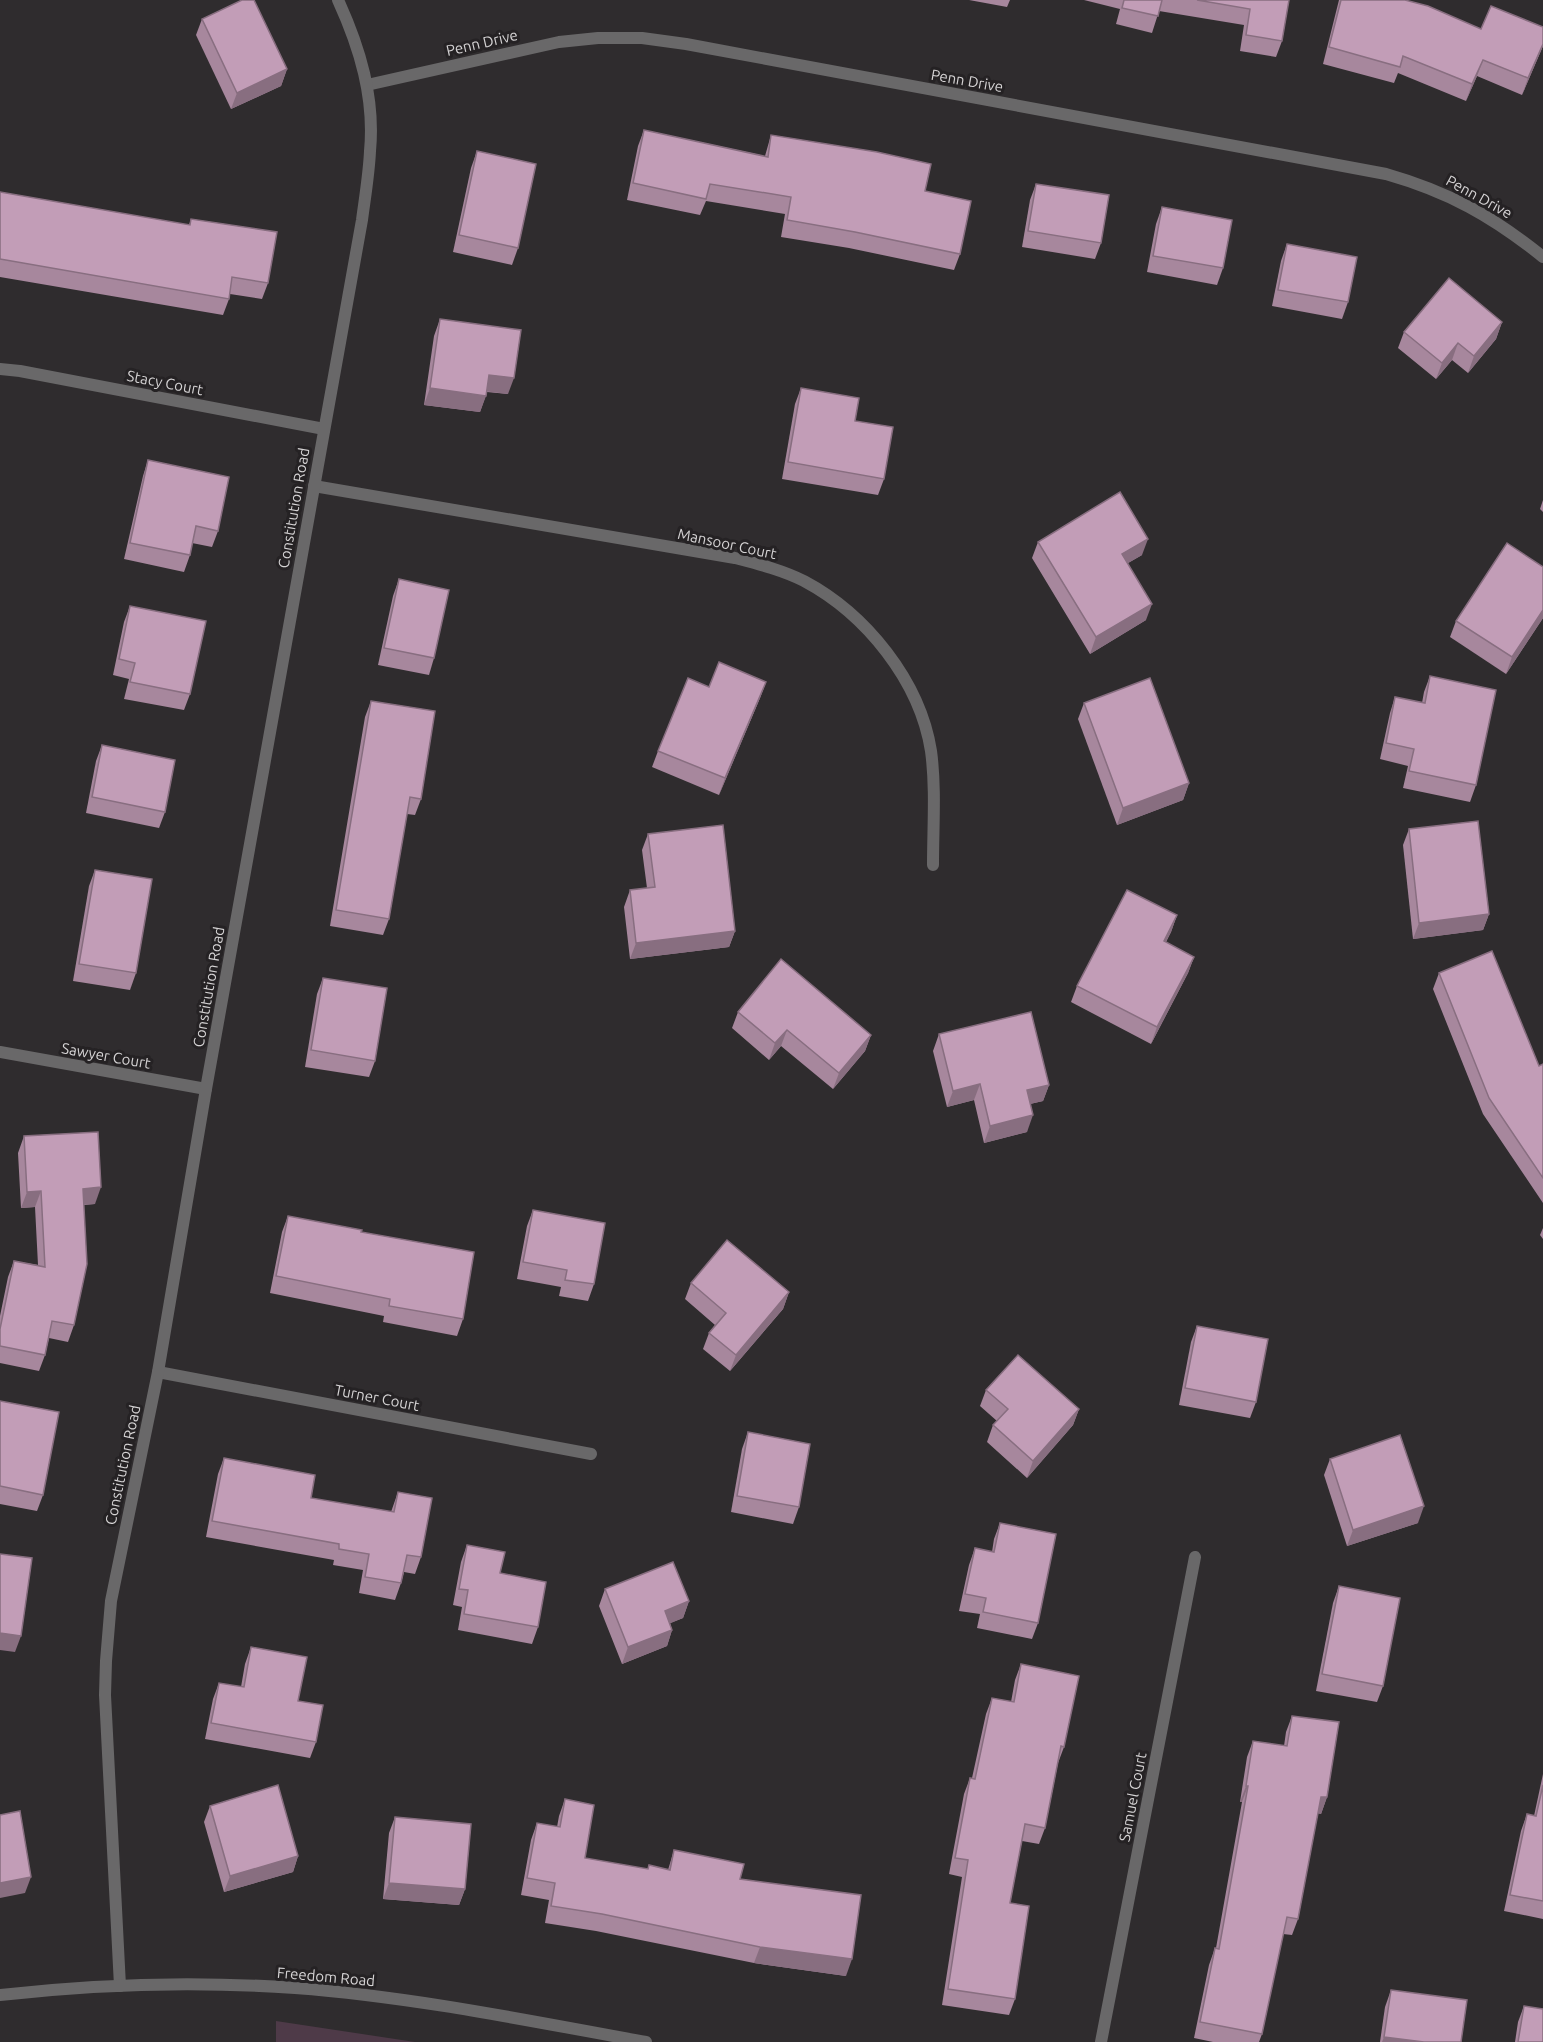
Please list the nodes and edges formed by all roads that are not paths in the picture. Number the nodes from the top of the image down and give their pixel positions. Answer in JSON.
{"nodes":[{"id":1,"x":338,"y":0,"type":"edge"},
{"id":2,"x":367,"y":85,"type":"junction"},
{"id":3,"x":1543,"y":256,"type":"edge"},
{"id":4,"x":0,"y":369,"type":"edge"},
{"id":5,"x":324,"y":429,"type":"junction"},
{"id":6,"x":314,"y":486,"type":"junction"},
{"id":7,"x":933,"y":865,"type":"dead end"},
{"id":8,"x":0,"y":1052,"type":"edge"},
{"id":9,"x":206,"y":1089,"type":"junction"},
{"id":10,"x":158,"y":1372,"type":"junction"},
{"id":11,"x":591,"y":1454,"type":"dead end"},
{"id":12,"x":1195,"y":1557,"type":"dead end"},
{"id":13,"x":120,"y":1986,"type":"junction"},
{"id":14,"x":0,"y":1995,"type":"edge"},
{"id":15,"x":646,"y":2042,"type":"edge"},
{"id":16,"x":1101,"y":2042,"type":"edge"}],
"edges":[{"from":1,"to":2,"type":"street","name":"Constitution Road"},
{"from":2,"to":3,"type":"street","name":"Penn Drive"},
{"from":2,"to":5,"type":"street","name":"Constitution Road"},
{"from":4,"to":5,"type":"street","name":"Stacy Court"},
{"from":5,"to":6,"type":"street","name":"Constitution Road"},
{"from":6,"to":7,"type":"street","name":"Mansoor Court"},
{"from":6,"to":9,"type":"street","name":"Constitution Road"},
{"from":8,"to":9,"type":"street","name":"Sawyer Court"},
{"from":9,"to":10,"type":"street","name":"Constitution Road"},
{"from":10,"to":11,"type":"street","name":"Turner Court"},
{"from":10,"to":13,"type":"street","name":"Constitution Road"},
{"from":12,"to":16,"type":"street","name":"Samuel Court"},
{"from":13,"to":14,"type":"street","name":"Freedom Road"},
{"from":13,"to":15,"type":"street","name":"Freedom Road"}]}
